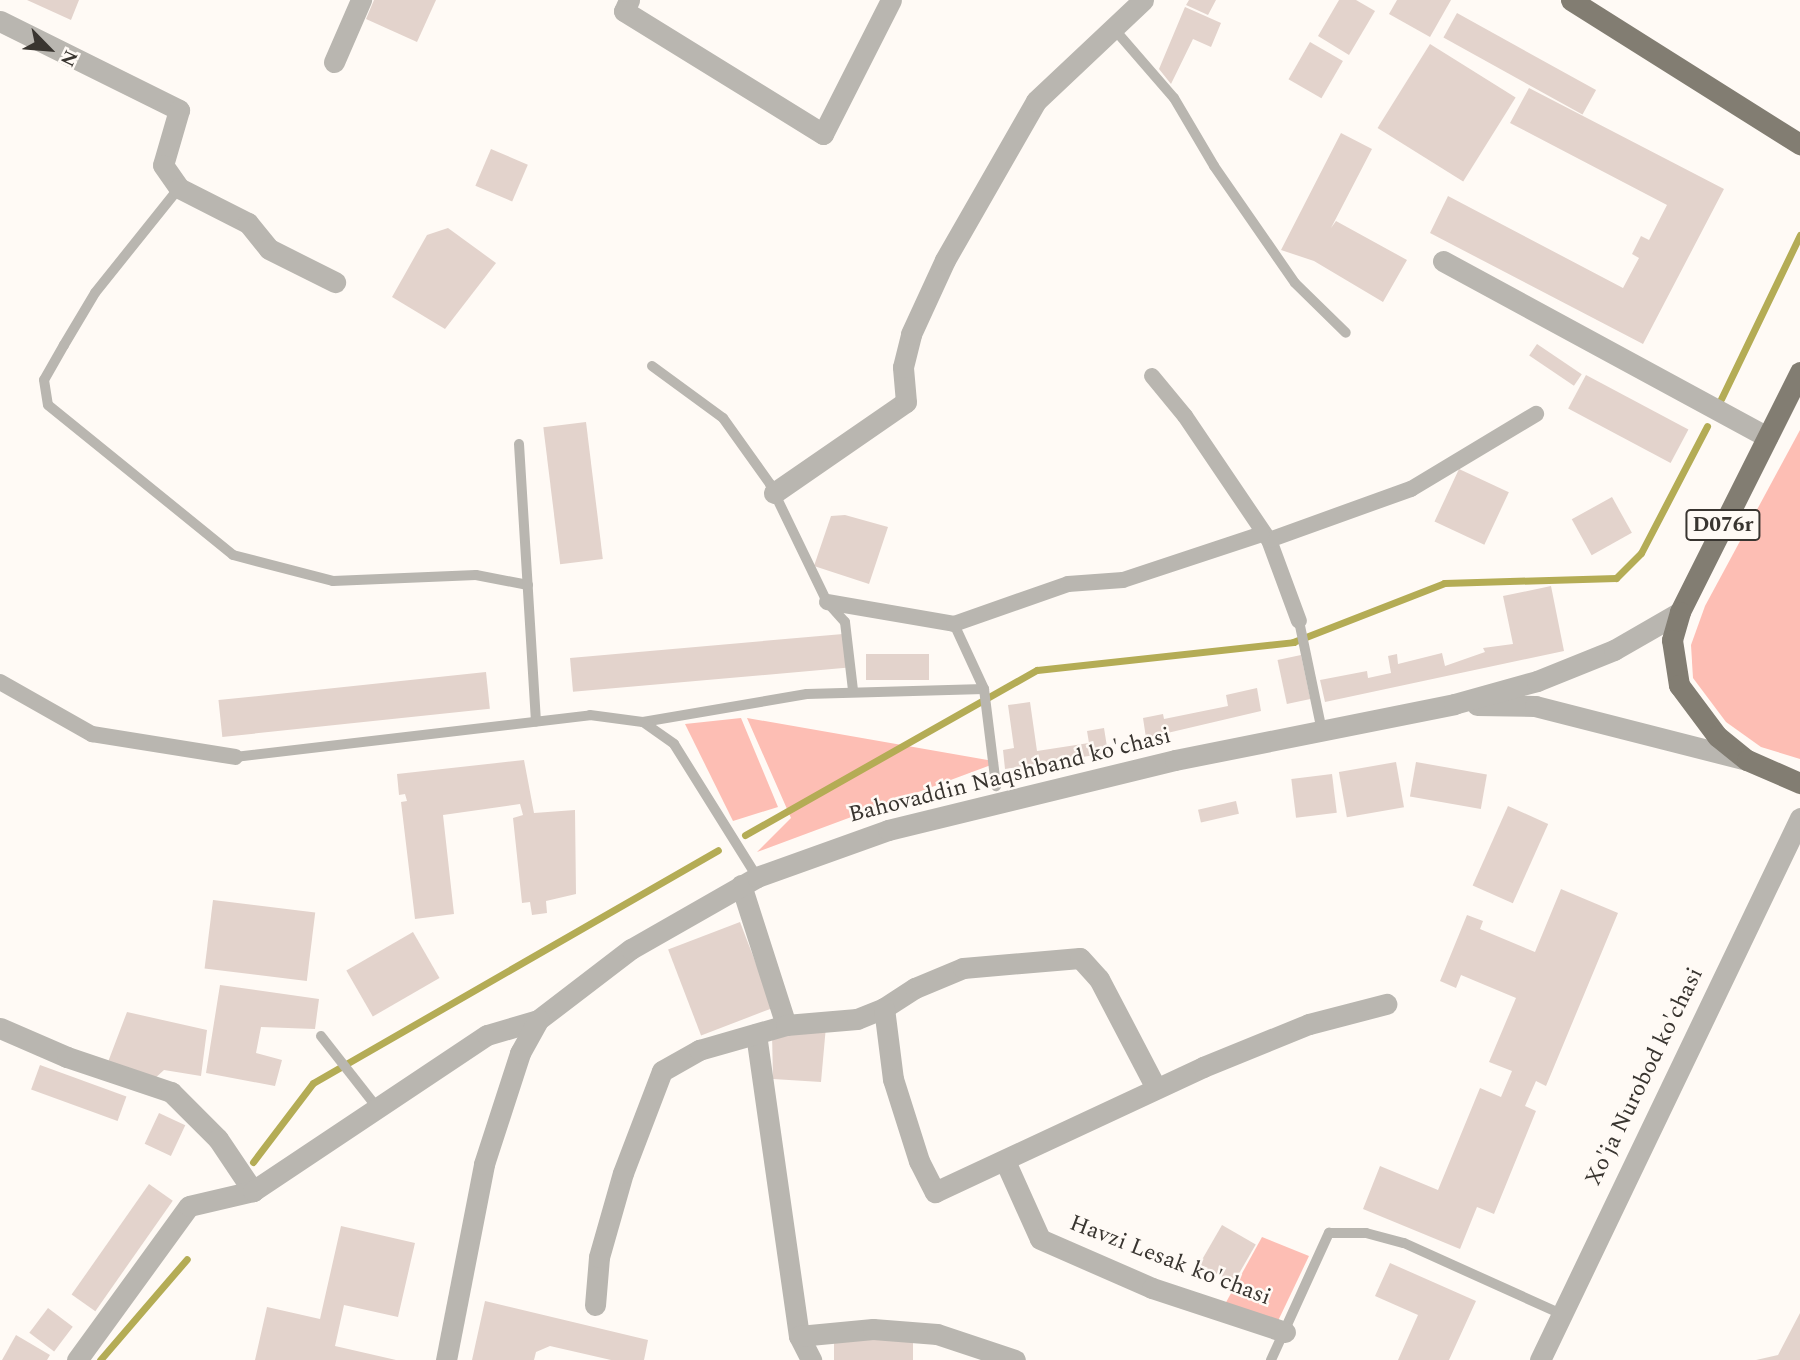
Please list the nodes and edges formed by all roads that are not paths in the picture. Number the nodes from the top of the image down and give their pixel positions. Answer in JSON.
{"nodes":[{"id":1,"x":361,"y":0,"type":"edge"},
{"id":2,"x":629,"y":0,"type":"edge"},
{"id":3,"x":891,"y":0,"type":"edge"},
{"id":4,"x":1143,"y":0,"type":"edge"},
{"id":5,"x":1571,"y":0,"type":"edge"},
{"id":6,"x":0,"y":22,"type":"edge"},
{"id":7,"x":1115,"y":30,"type":"junction"},
{"id":8,"x":334,"y":62,"type":"dead end"},
{"id":9,"x":1800,"y":144,"type":"edge"},
{"id":10,"x":179,"y":188,"type":"junction"},
{"id":11,"x":1443,"y":261,"type":"dead end"},
{"id":12,"x":335,"y":282,"type":"dead end"},
{"id":13,"x":1346,"y":333,"type":"dead end"},
{"id":14,"x":652,"y":366,"type":"dead end"},
{"id":15,"x":1800,"y":372,"type":"edge"},
{"id":16,"x":1152,"y":376,"type":"dead end"},
{"id":17,"x":1536,"y":414,"type":"dead end"},
{"id":18,"x":1767,"y":437,"type":"junction"},
{"id":19,"x":519,"y":444,"type":"dead end"},
{"id":20,"x":774,"y":493,"type":"junction"},
{"id":21,"x":1266,"y":537,"type":"junction"},
{"id":22,"x":528,"y":585,"type":"junction"},
{"id":23,"x":827,"y":601,"type":"junction"},
{"id":24,"x":1680,"y":612,"type":"junction"},
{"id":25,"x":954,"y":624,"type":"junction"},
{"id":26,"x":1302,"y":631,"type":"joint"},
{"id":27,"x":0,"y":682,"type":"edge"},
{"id":28,"x":853,"y":690,"type":"junction"},
{"id":29,"x":985,"y":695,"type":"junction"},
{"id":30,"x":1454,"y":704,"type":"junction"},
{"id":31,"x":536,"y":721,"type":"junction"},
{"id":32,"x":643,"y":722,"type":"junction"},
{"id":33,"x":1322,"y":731,"type":"junction"},
{"id":34,"x":235,"y":757,"type":"joint"},
{"id":35,"x":1747,"y":760,"type":"junction"},
{"id":36,"x":1800,"y":783,"type":"edge"},
{"id":37,"x":996,"y":786,"type":"dead end"},
{"id":38,"x":1800,"y":818,"type":"edge"},
{"id":39,"x":749,"y":881,"type":"junction"},
{"id":40,"x":1386,"y":1004,"type":"dead end"},
{"id":41,"x":884,"y":1008,"type":"junction"},
{"id":42,"x":537,"y":1020,"type":"junction"},
{"id":43,"x":786,"y":1025,"type":"junction"},
{"id":44,"x":0,"y":1028,"type":"edge"},
{"id":45,"x":756,"y":1034,"type":"junction"},
{"id":46,"x":321,"y":1036,"type":"dead end"},
{"id":47,"x":1156,"y":1088,"type":"junction"},
{"id":48,"x":379,"y":1110,"type":"junction"},
{"id":49,"x":1005,"y":1161,"type":"junction"},
{"id":50,"x":253,"y":1191,"type":"junction"},
{"id":51,"x":595,"y":1305,"type":"dead end"},
{"id":52,"x":1561,"y":1314,"type":"junction"},
{"id":53,"x":1285,"y":1332,"type":"junction"},
{"id":54,"x":799,"y":1336,"type":"junction"},
{"id":55,"x":78,"y":1360,"type":"edge"},
{"id":56,"x":446,"y":1360,"type":"edge"},
{"id":57,"x":811,"y":1360,"type":"edge"},
{"id":58,"x":1015,"y":1360,"type":"edge"},
{"id":59,"x":1271,"y":1360,"type":"edge"},
{"id":60,"x":1539,"y":1360,"type":"edge"}],
"edges":[{"from":1,"to":8,"type":"street"},
{"from":2,"to":3,"type":"street"},
{"from":4,"to":7,"type":"street"},
{"from":5,"to":9,"type":"main road"},
{"from":6,"to":10,"type":"street"},
{"from":7,"to":13,"type":"lane"},
{"from":7,"to":20,"type":"street"},
{"from":10,"to":12,"type":"street"},
{"from":10,"to":22,"type":"lane"},
{"from":11,"to":18,"type":"street"},
{"from":14,"to":20,"type":"lane"},
{"from":15,"to":18,"type":"main road","number":"D076r"},
{"from":16,"to":21,"type":"street"},
{"from":17,"to":21,"type":"street"},
{"from":18,"to":24,"type":"main road","number":"D076r"},
{"from":19,"to":22,"type":"lane"},
{"from":20,"to":23,"type":"lane"},
{"from":21,"to":25,"type":"street"},
{"from":21,"to":26,"type":"street"},
{"from":22,"to":31,"type":"lane"},
{"from":23,"to":25,"type":"street"},
{"from":23,"to":28,"type":"lane"},
{"from":24,"to":30,"type":"street","name":"Bahovaddin Naqshband ko'chasi"},
{"from":24,"to":35,"type":"main road"},
{"from":25,"to":29,"type":"lane"},
{"from":26,"to":33,"type":"lane"},
{"from":27,"to":34,"type":"street"},
{"from":28,"to":29,"type":"lane"},
{"from":28,"to":32,"type":"lane"},
{"from":29,"to":37,"type":"lane"},
{"from":30,"to":33,"type":"street","name":"Bahovaddin Naqshband ko'chasi"},
{"from":30,"to":35,"type":"street","name":"Bahovaddin Naqshband ko'chasi"},
{"from":31,"to":32,"type":"lane"},
{"from":31,"to":34,"type":"lane"},
{"from":32,"to":39,"type":"lane"},
{"from":33,"to":39,"type":"street","name":"Bahovaddin Naqshband ko'chasi"},
{"from":35,"to":36,"type":"main road"},
{"from":38,"to":52,"type":"street","name":"Xo'ja Nurobod ko'chasi"},
{"from":39,"to":42,"type":"street","name":"Bahovaddin Naqshband ko'chasi"},
{"from":39,"to":43,"type":"street"},
{"from":40,"to":47,"type":"street"},
{"from":41,"to":43,"type":"street"},
{"from":41,"to":47,"type":"street"},
{"from":41,"to":49,"type":"street"},
{"from":42,"to":48,"type":"street","name":"Bahovaddin Naqshband ko'chasi"},
{"from":42,"to":56,"type":"street","name":"Bahovaddin Naqshband ko'chasi"},
{"from":43,"to":45,"type":"street"},
{"from":44,"to":50,"type":"street"},
{"from":45,"to":51,"type":"street"},
{"from":45,"to":54,"type":"street"},
{"from":46,"to":48,"type":"lane"},
{"from":47,"to":49,"type":"street"},
{"from":48,"to":50,"type":"street","name":"Bahovaddin Naqshband ko'chasi"},
{"from":49,"to":53,"type":"street","name":"Havzi Lesak ko'chasi"},
{"from":50,"to":55,"type":"street","name":"Bahovaddin Naqshband ko'chasi"},
{"from":52,"to":53,"type":"lane"},
{"from":52,"to":60,"type":"street","name":"Xo'ja Nurobod ko'chasi"},
{"from":53,"to":59,"type":"lane"},
{"from":54,"to":57,"type":"street"},
{"from":54,"to":58,"type":"street"}]}
